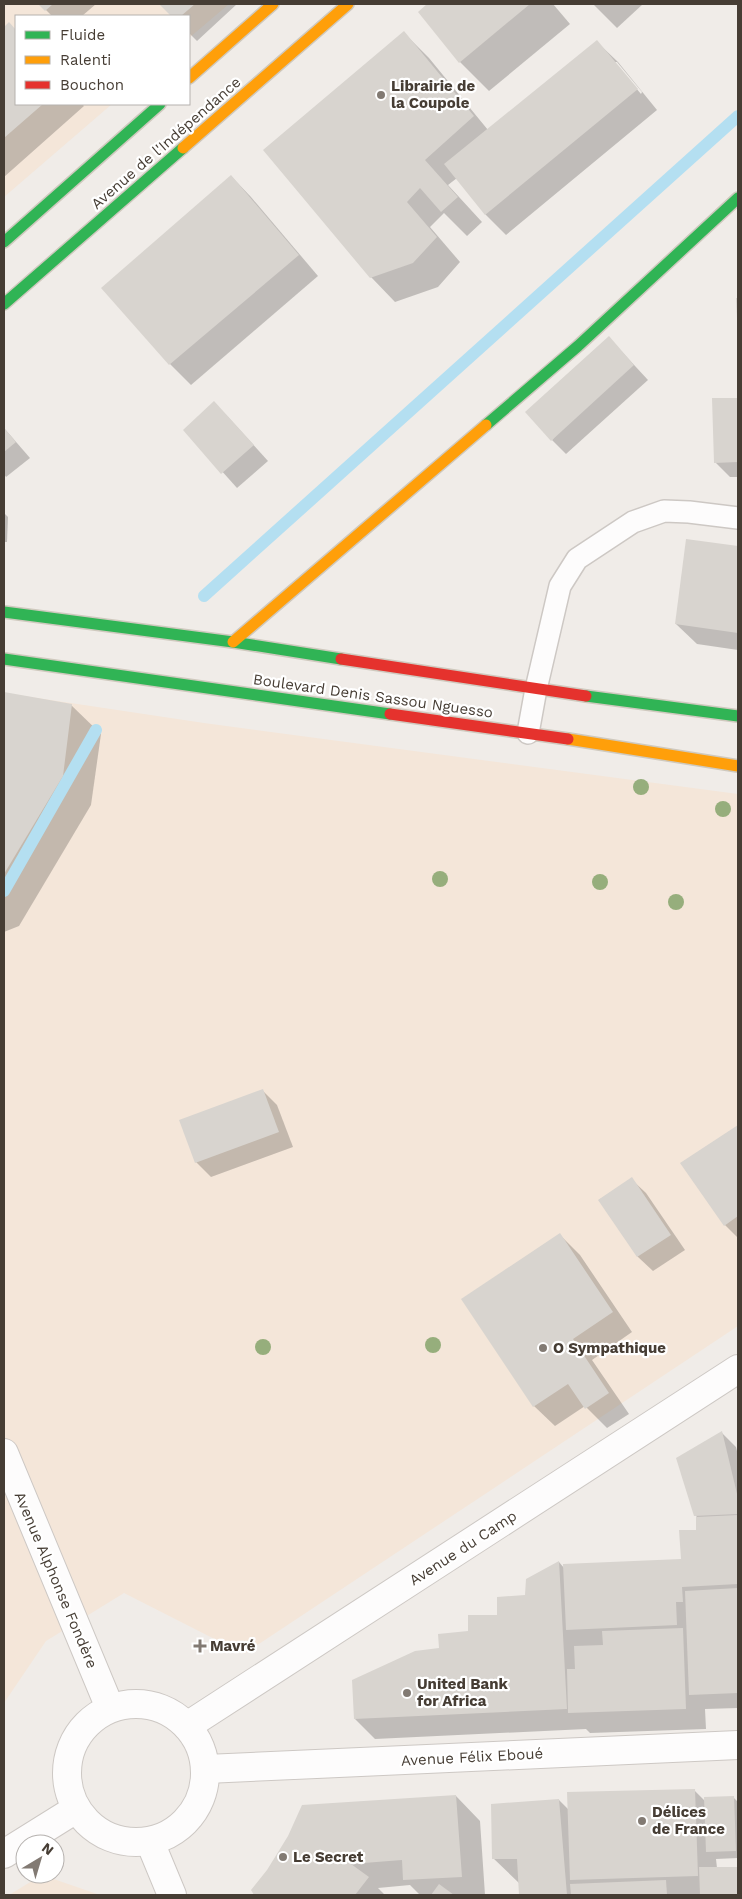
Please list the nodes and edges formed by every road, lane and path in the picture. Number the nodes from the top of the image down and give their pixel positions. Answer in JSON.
{"nodes":[{"id":1,"x":273,"y":4,"type":"edge"},
{"id":2,"x":348,"y":4,"type":"edge"},
{"id":3,"x":190,"y":77,"type":"edge"},
{"id":4,"x":159,"y":105,"type":"edge"},
{"id":5,"x":738,"y":198,"type":"edge"},
{"id":6,"x":4,"y":242,"type":"edge"},
{"id":7,"x":4,"y":304,"type":"edge"},
{"id":8,"x":738,"y":518,"type":"edge"},
{"id":9,"x":4,"y":612,"type":"edge"},
{"id":10,"x":233,"y":642,"type":"junction"},
{"id":11,"x":4,"y":660,"type":"edge"},
{"id":12,"x":536,"y":689,"type":"junction"},
{"id":13,"x":738,"y":716,"type":"edge"},
{"id":14,"x":528,"y":733,"type":"junction"},
{"id":15,"x":738,"y":766,"type":"edge"},
{"id":16,"x":738,"y":1369,"type":"edge"},
{"id":17,"x":4,"y":1453,"type":"edge"},
{"id":18,"x":110,"y":1708,"type":"junction"},
{"id":19,"x":187,"y":1726,"type":"junction"},
{"id":20,"x":738,"y":1746,"type":"edge"},
{"id":21,"x":206,"y":1769,"type":"junction"},
{"id":22,"x":76,"y":1809,"type":"junction"},
{"id":23,"x":150,"y":1842,"type":"junction"},
{"id":24,"x":4,"y":1854,"type":"edge"},
{"id":25,"x":172,"y":1895,"type":"edge"}],
"edges":[{"from":1,"to":3,"type":"main road"},
{"from":2,"to":7,"type":"main road","name":"Avenue de l'Indépendance"},
{"from":4,"to":6,"type":"main road"},
{"from":5,"to":10,"type":"main road"},
{"from":8,"to":12,"type":"lane"},
{"from":9,"to":10,"type":"main road","name":"Boulevard Denis Sassou Nguesso"},
{"from":10,"to":12,"type":"main road","name":"Boulevard Denis Sassou Nguesso"},
{"from":11,"to":14,"type":"main road","name":"Boulevard Denis Sassou Nguesso"},
{"from":12,"to":13,"type":"main road","name":"Boulevard Denis Sassou Nguesso"},
{"from":12,"to":14,"type":"lane"},
{"from":14,"to":15,"type":"main road","name":"Boulevard Denis Sassou Nguesso"},
{"from":16,"to":19,"type":"street","name":"Avenue du Camp"},
{"from":17,"to":18,"type":"street","name":"Avenue Alphonse Fondère"},
{"from":18,"to":19,"type":"street"},
{"from":18,"to":22,"type":"street"},
{"from":19,"to":21,"type":"street"},
{"from":20,"to":21,"type":"street","name":"Avenue Félix Eboué"},
{"from":21,"to":23,"type":"street"},
{"from":22,"to":23,"type":"street"},
{"from":22,"to":24,"type":"street"},
{"from":23,"to":25,"type":"street"}]}
